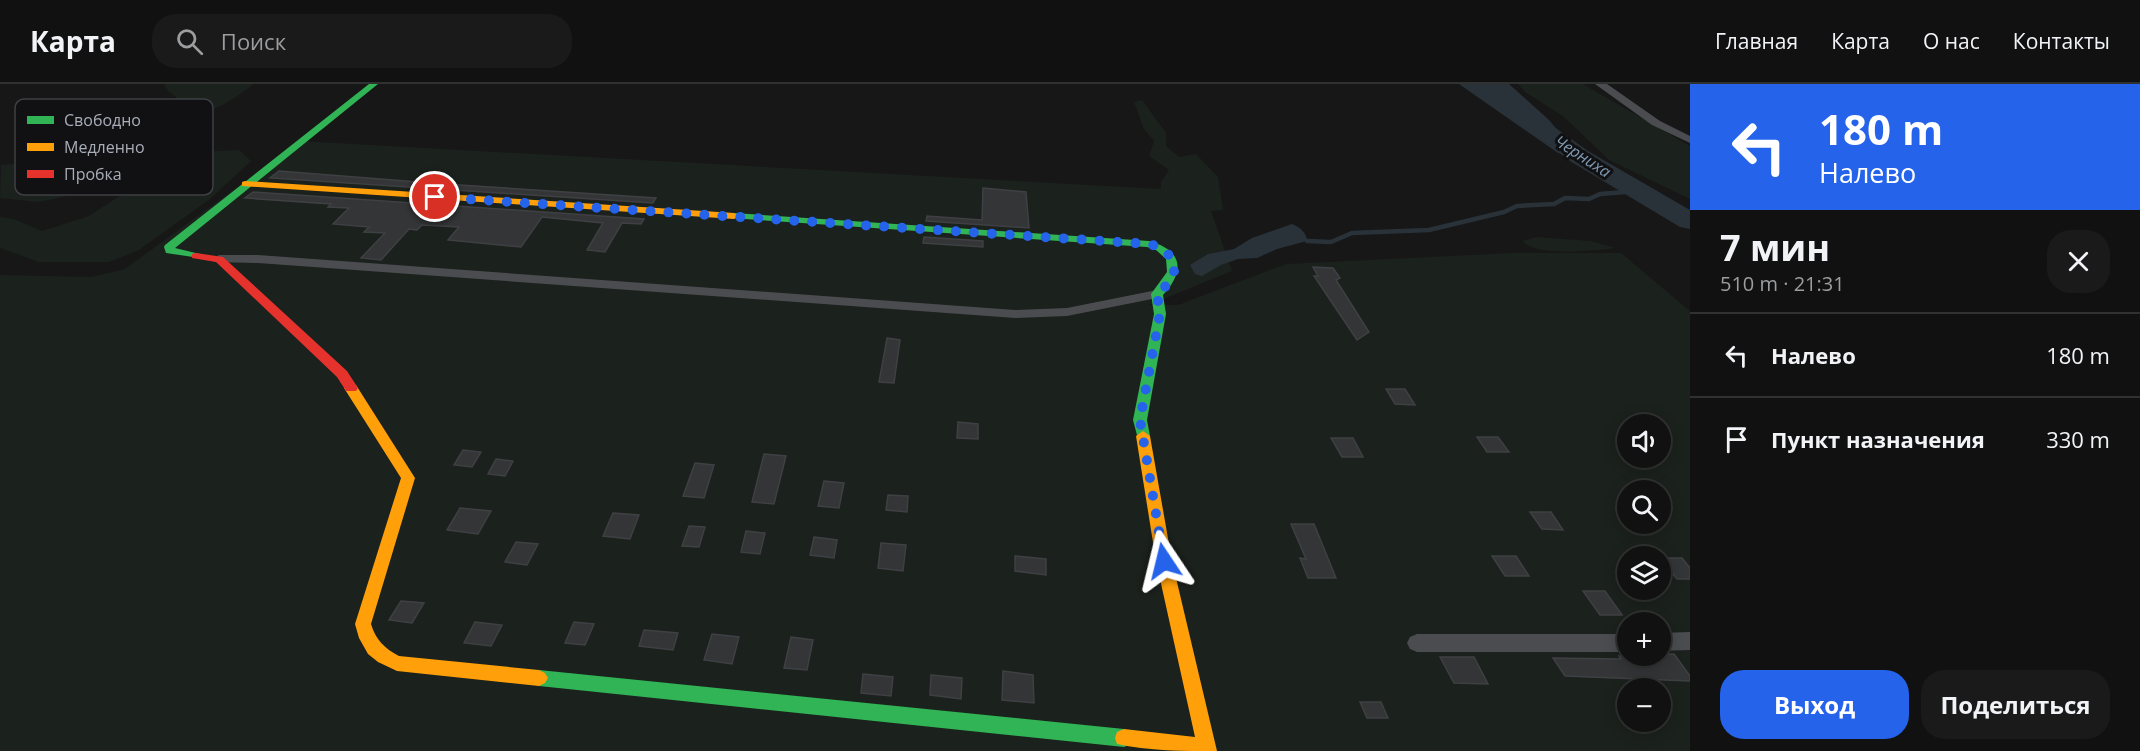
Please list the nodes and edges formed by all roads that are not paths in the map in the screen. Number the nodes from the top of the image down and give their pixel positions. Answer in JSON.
{"nodes":[{"id":1,"x":374,"y":84,"type":"edge"},
{"id":2,"x":1600,"y":84,"type":"edge"},
{"id":3,"x":1690,"y":140,"type":"edge"},
{"id":4,"x":245,"y":184,"type":"junction"},
{"id":5,"x":219,"y":259,"type":"junction"},
{"id":6,"x":1157,"y":294,"type":"junction"},
{"id":7,"x":1690,"y":641,"type":"edge"},
{"id":8,"x":1671,"y":642,"type":"edge"},
{"id":9,"x":1417,"y":643,"type":"dead end"},
{"id":10,"x":1617,"y":643,"type":"edge"},
{"id":11,"x":1207,"y":749,"type":"edge"}],
"edges":[{"from":1,"to":4,"type":"street"},
{"from":2,"to":3,"type":"street"},
{"from":4,"to":5,"type":"street"},
{"from":4,"to":6,"type":"street"},
{"from":5,"to":6,"type":"street"},
{"from":5,"to":11,"type":"street"},
{"from":6,"to":11,"type":"street"},
{"from":7,"to":8,"type":"street"},
{"from":9,"to":10,"type":"street"}]}
